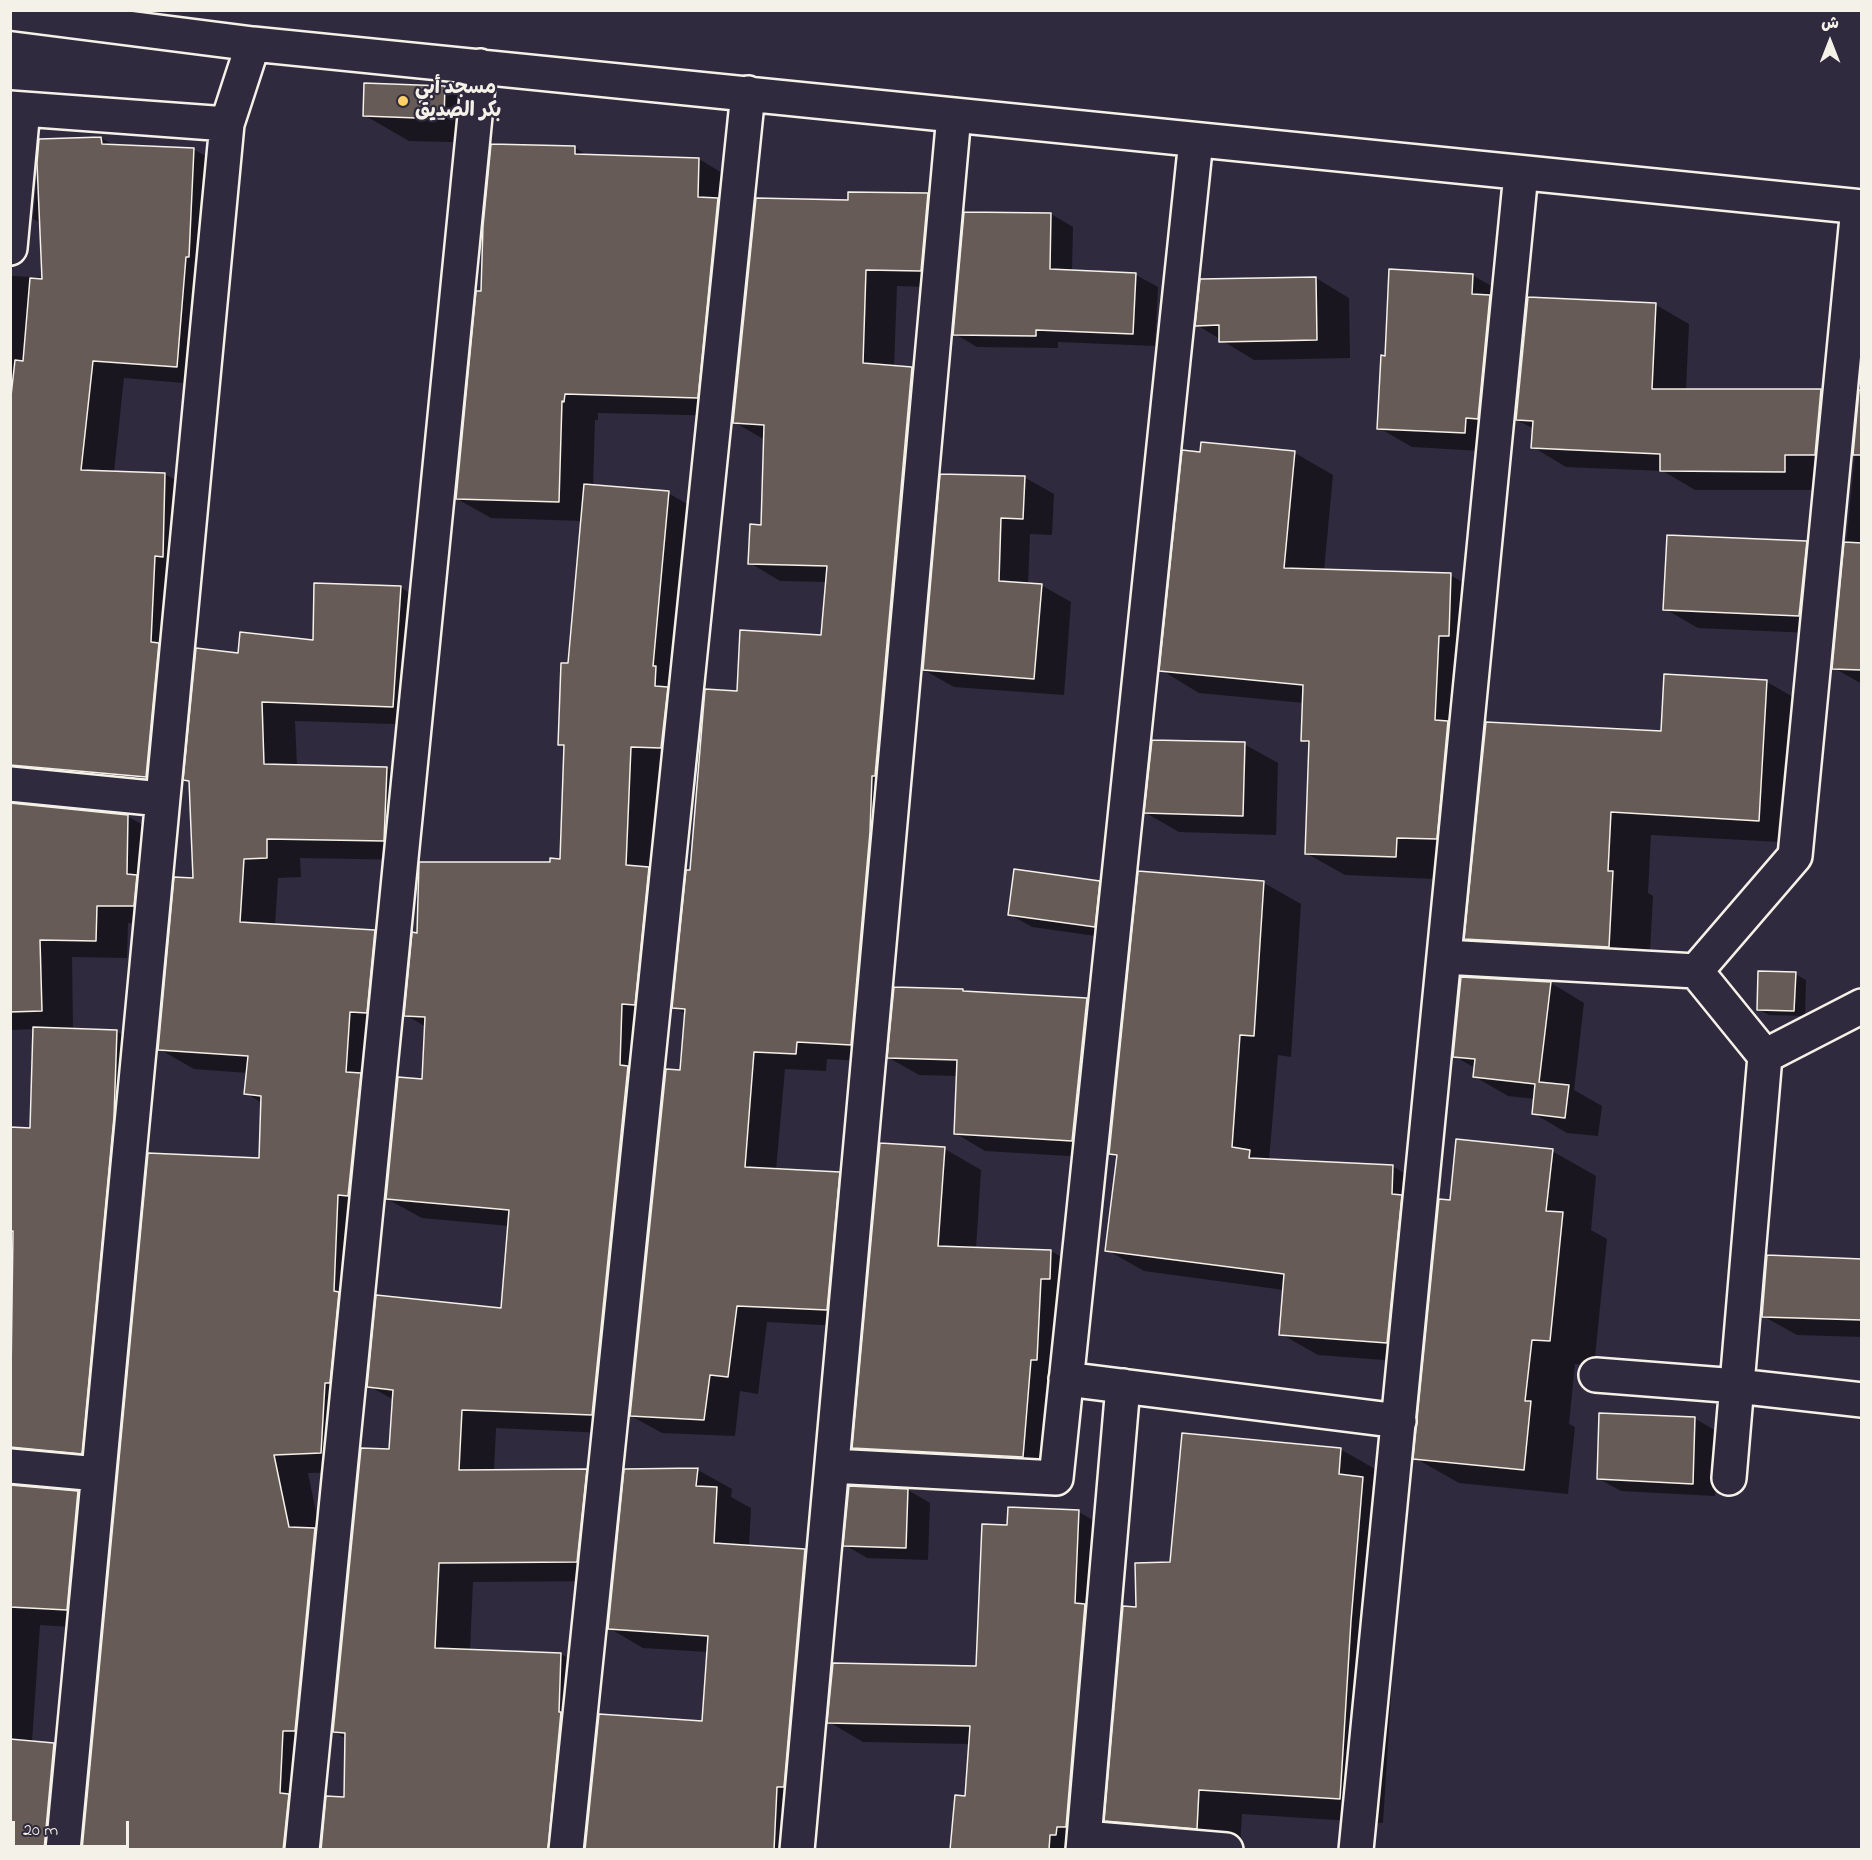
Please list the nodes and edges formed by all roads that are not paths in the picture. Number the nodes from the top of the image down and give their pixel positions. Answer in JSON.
{"nodes":[{"id":1,"x":10,"y":13,"type":"edge"},
{"id":2,"x":253,"y":44,"type":"junction"},
{"id":3,"x":480,"y":66,"type":"junction"},
{"id":4,"x":748,"y":93,"type":"junction"},
{"id":5,"x":17,"y":108,"type":"edge"},
{"id":6,"x":954,"y":115,"type":"junction"},
{"id":7,"x":227,"y":124,"type":"junction"},
{"id":8,"x":1196,"y":140,"type":"junction"},
{"id":9,"x":1521,"y":173,"type":"junction"},
{"id":10,"x":1860,"y":207,"type":"edge"},
{"id":11,"x":10,"y":248,"type":"edge"},
{"id":12,"x":10,"y":784,"type":"edge"},
{"id":13,"x":162,"y":799,"type":"junction"},
{"id":14,"x":1444,"y":957,"type":"junction"},
{"id":15,"x":1696,"y":971,"type":"junction"},
{"id":16,"x":1862,"y":1005,"type":"edge"},
{"id":17,"x":1766,"y":1056,"type":"junction"},
{"id":18,"x":1596,"y":1375,"type":"dead end"},
{"id":19,"x":1066,"y":1379,"type":"junction"},
{"id":20,"x":1124,"y":1386,"type":"junction"},
{"id":21,"x":1737,"y":1386,"type":"junction"},
{"id":22,"x":1862,"y":1400,"type":"edge"},
{"id":23,"x":1399,"y":1421,"type":"junction"},
{"id":24,"x":10,"y":1466,"type":"edge"},
{"id":25,"x":832,"y":1466,"type":"junction"},
{"id":26,"x":98,"y":1474,"type":"junction"},
{"id":27,"x":1729,"y":1478,"type":"dead end"},
{"id":28,"x":1083,"y":1844,"type":"edge"},
{"id":29,"x":63,"y":1850,"type":"edge"},
{"id":30,"x":302,"y":1850,"type":"edge"},
{"id":31,"x":566,"y":1850,"type":"edge"},
{"id":32,"x":797,"y":1850,"type":"edge"},
{"id":33,"x":1226,"y":1850,"type":"edge"},
{"id":34,"x":1356,"y":1850,"type":"edge"}],
"edges":[{"from":1,"to":2,"type":"street"},
{"from":2,"to":3,"type":"street"},
{"from":2,"to":7,"type":"street"},
{"from":3,"to":4,"type":"street"},
{"from":3,"to":30,"type":"street"},
{"from":4,"to":6,"type":"street"},
{"from":4,"to":31,"type":"street"},
{"from":5,"to":7,"type":"street"},
{"from":5,"to":11,"type":"street"},
{"from":6,"to":8,"type":"street"},
{"from":6,"to":25,"type":"street"},
{"from":7,"to":13,"type":"street"},
{"from":8,"to":9,"type":"street"},
{"from":8,"to":19,"type":"street"},
{"from":9,"to":10,"type":"street"},
{"from":9,"to":14,"type":"street"},
{"from":10,"to":15,"type":"street"},
{"from":12,"to":13,"type":"street"},
{"from":13,"to":26,"type":"street"},
{"from":14,"to":15,"type":"street"},
{"from":14,"to":23,"type":"street"},
{"from":15,"to":17,"type":"street"},
{"from":16,"to":17,"type":"street"},
{"from":17,"to":21,"type":"street"},
{"from":18,"to":21,"type":"street"},
{"from":19,"to":20,"type":"street"},
{"from":19,"to":25,"type":"street"},
{"from":20,"to":23,"type":"street"},
{"from":20,"to":28,"type":"street"},
{"from":21,"to":22,"type":"street"},
{"from":21,"to":27,"type":"street"},
{"from":23,"to":34,"type":"street"},
{"from":24,"to":26,"type":"street"},
{"from":25,"to":32,"type":"street"},
{"from":26,"to":29,"type":"street"},
{"from":28,"to":33,"type":"street"}]}
